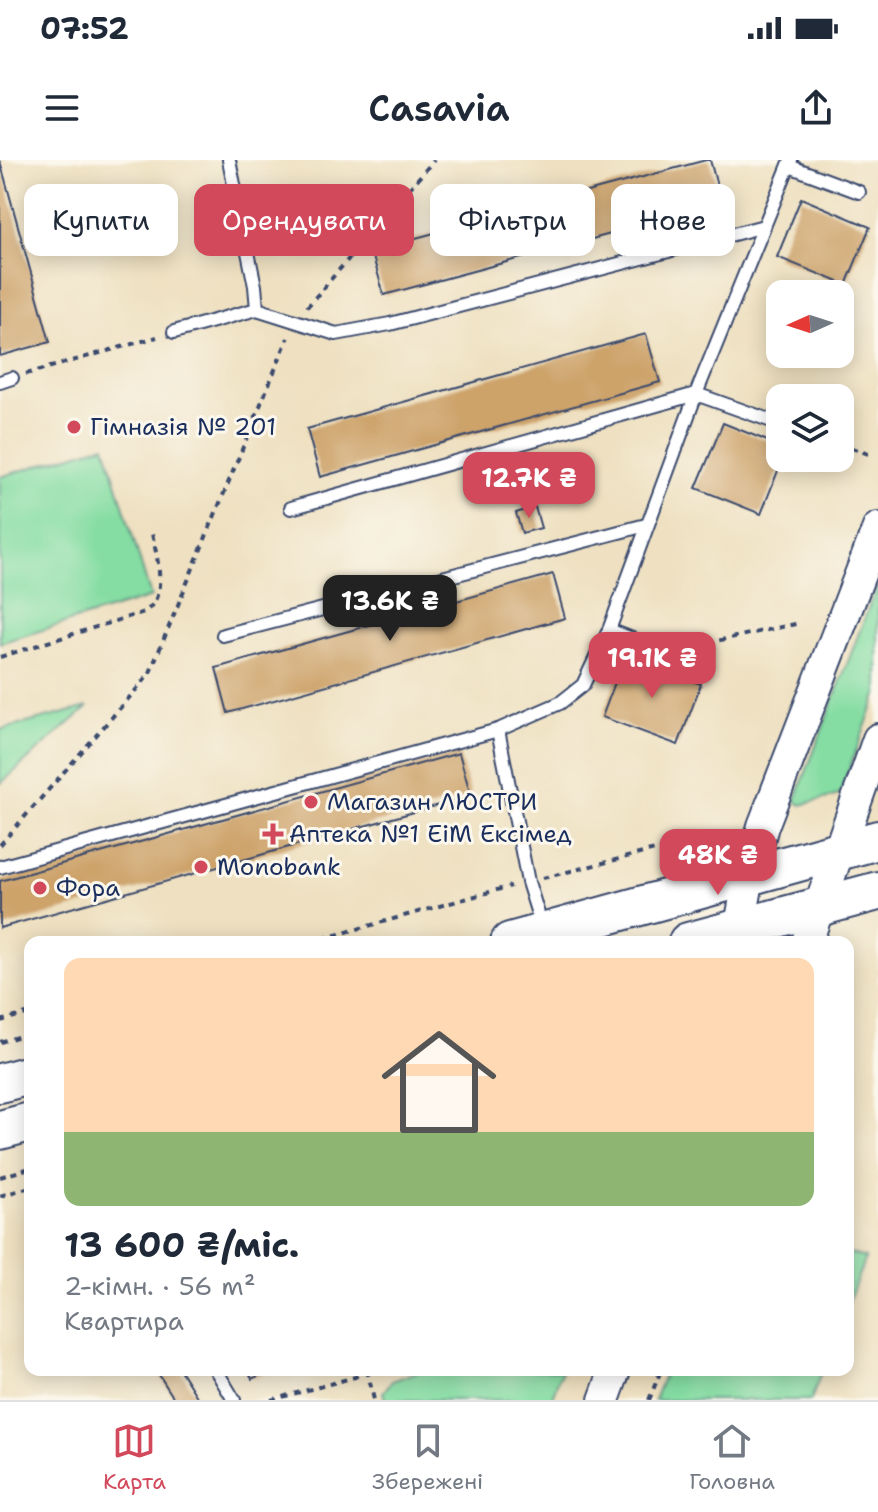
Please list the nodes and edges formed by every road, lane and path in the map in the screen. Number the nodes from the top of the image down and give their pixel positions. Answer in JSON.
{"nodes":[{"id":1,"x":229,"y":160,"type":"edge"},
{"id":2,"x":434,"y":160,"type":"edge"},
{"id":3,"x":790,"y":163,"type":"edge"},
{"id":4,"x":859,"y":192,"type":"dead end"},
{"id":5,"x":764,"y":226,"type":"junction"},
{"id":6,"x":257,"y":309,"type":"junction"},
{"id":7,"x":295,"y":321,"type":"junction"},
{"id":8,"x":174,"y":332,"type":"joint"},
{"id":9,"x":6,"y":380,"type":"edge"},
{"id":10,"x":696,"y":394,"type":"junction"},
{"id":11,"x":766,"y":419,"type":"edge"},
{"id":12,"x":854,"y":449,"type":"edge"},
{"id":13,"x":869,"y":454,"type":"dead end"},
{"id":14,"x":291,"y":508,"type":"dead end"},
{"id":15,"x":646,"y":525,"type":"junction"},
{"id":16,"x":878,"y":528,"type":"edge"},
{"id":17,"x":151,"y":529,"type":"dead end"},
{"id":18,"x":800,"y":623,"type":"dead end"},
{"id":19,"x":609,"y":630,"type":"junction"},
{"id":20,"x":223,"y":635,"type":"dead end"},
{"id":21,"x":666,"y":652,"type":"joint"},
{"id":22,"x":0,"y":657,"type":"edge"},
{"id":23,"x":498,"y":730,"type":"junction"},
{"id":24,"x":878,"y":739,"type":"edge"},
{"id":25,"x":878,"y":840,"type":"edge"},
{"id":26,"x":0,"y":845,"type":"edge"},
{"id":27,"x":840,"y":849,"type":"junction"},
{"id":28,"x":0,"y":867,"type":"edge"},
{"id":29,"x":749,"y":876,"type":"junction"},
{"id":30,"x":878,"y":891,"type":"edge"},
{"id":31,"x":821,"y":905,"type":"junction"},
{"id":32,"x":739,"y":935,"type":"edge"},
{"id":33,"x":527,"y":936,"type":"edge"},
{"id":34,"x":531,"y":936,"type":"edge"},
{"id":35,"x":809,"y":936,"type":"edge"},
{"id":36,"x":24,"y":1015,"type":"edge"},
{"id":37,"x":0,"y":1021,"type":"edge"},
{"id":38,"x":24,"y":1035,"type":"edge"},
{"id":39,"x":0,"y":1042,"type":"edge"},
{"id":40,"x":24,"y":1077,"type":"edge"},
{"id":41,"x":0,"y":1083,"type":"edge"},
{"id":42,"x":24,"y":1124,"type":"edge"},
{"id":43,"x":0,"y":1130,"type":"edge"},
{"id":44,"x":24,"y":1170,"type":"edge"},
{"id":45,"x":0,"y":1177,"type":"edge"},
{"id":46,"x":24,"y":1189,"type":"edge"},
{"id":47,"x":0,"y":1196,"type":"edge"},
{"id":48,"x":220,"y":1376,"type":"edge"},
{"id":49,"x":357,"y":1376,"type":"edge"},
{"id":50,"x":368,"y":1376,"type":"edge"},
{"id":51,"x":613,"y":1376,"type":"edge"},
{"id":52,"x":659,"y":1376,"type":"edge"},
{"id":53,"x":234,"y":1400,"type":"edge"},
{"id":54,"x":271,"y":1400,"type":"edge"},
{"id":55,"x":374,"y":1400,"type":"edge"},
{"id":56,"x":604,"y":1400,"type":"edge"},
{"id":57,"x":649,"y":1400,"type":"edge"}],
"edges":[{"from":1,"to":6,"type":"lane"},
{"from":2,"to":7,"type":"path"},
{"from":3,"to":4,"type":"lane"},
{"from":3,"to":5,"type":"lane"},
{"from":5,"to":7,"type":"lane"},
{"from":5,"to":10,"type":"lane"},
{"from":6,"to":7,"type":"lane"},
{"from":6,"to":8,"type":"lane"},
{"from":7,"to":26,"type":"path"},
{"from":8,"to":9,"type":"path"},
{"from":10,"to":11,"type":"lane"},
{"from":10,"to":14,"type":"lane"},
{"from":10,"to":15,"type":"lane"},
{"from":12,"to":13,"type":"path"},
{"from":15,"to":19,"type":"lane"},
{"from":15,"to":20,"type":"lane"},
{"from":16,"to":29,"type":"street"},
{"from":17,"to":22,"type":"path"},
{"from":18,"to":21,"type":"path"},
{"from":19,"to":21,"type":"lane"},
{"from":19,"to":23,"type":"lane"},
{"from":23,"to":28,"type":"lane"},
{"from":23,"to":33,"type":"lane"},
{"from":24,"to":27,"type":"street"},
{"from":25,"to":27,"type":"main road"},
{"from":27,"to":29,"type":"main road"},
{"from":27,"to":31,"type":"street"},
{"from":29,"to":32,"type":"street"},
{"from":29,"to":34,"type":"main road"},
{"from":30,"to":31,"type":"main road"},
{"from":31,"to":32,"type":"main road"},
{"from":31,"to":35,"type":"street"},
{"from":36,"to":37,"type":"path"},
{"from":38,"to":39,"type":"path"},
{"from":40,"to":41,"type":"main road"},
{"from":42,"to":43,"type":"main road"},
{"from":44,"to":45,"type":"path"},
{"from":46,"to":47,"type":"path"},
{"from":48,"to":53,"type":"lane"},
{"from":49,"to":54,"type":"path"},
{"from":50,"to":55,"type":"path"},
{"from":51,"to":56,"type":"street"},
{"from":52,"to":57,"type":"path"}]}
